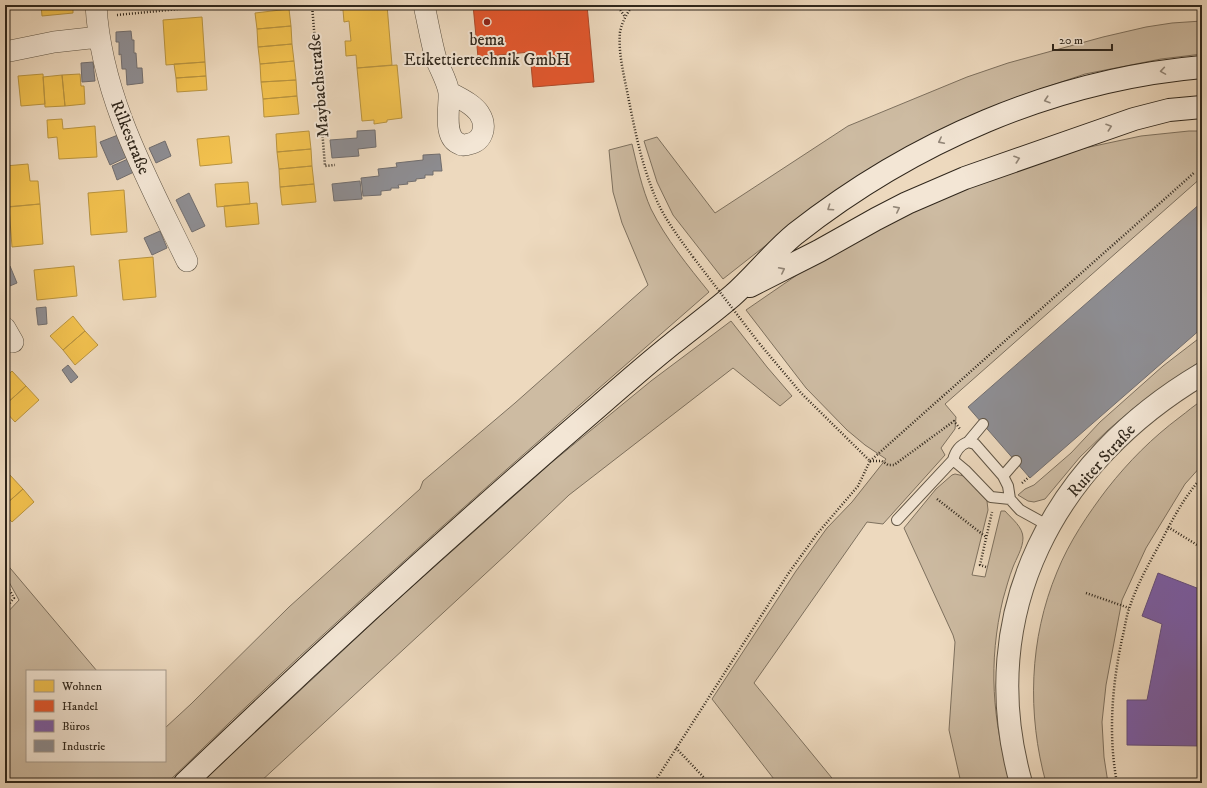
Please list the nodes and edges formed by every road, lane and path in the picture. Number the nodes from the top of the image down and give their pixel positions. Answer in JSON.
{"nodes":[{"id":1,"x":220,"y":5,"type":"edge"},
{"id":2,"x":312,"y":5,"type":"edge"},
{"id":3,"x":424,"y":5,"type":"edge"},
{"id":4,"x":617,"y":5,"type":"edge"},
{"id":5,"x":633,"y":5,"type":"edge"},
{"id":6,"x":192,"y":6,"type":"edge"},
{"id":7,"x":626,"y":17,"type":"junction"},
{"id":8,"x":98,"y":20,"type":"edge"},
{"id":9,"x":5,"y":52,"type":"edge"},
{"id":10,"x":1202,"y":67,"type":"edge"},
{"id":11,"x":449,"y":92,"type":"dead end"},
{"id":12,"x":1202,"y":107,"type":"edge"},
{"id":13,"x":335,"y":165,"type":"dead end"},
{"id":14,"x":1195,"y":172,"type":"dead end"},
{"id":15,"x":187,"y":261,"type":"dead end"},
{"id":16,"x":735,"y":294,"type":"junction"},
{"id":17,"x":1202,"y":374,"type":"edge"},
{"id":18,"x":983,"y":424,"type":"dead end"},
{"id":19,"x":968,"y":442,"type":"junction"},
{"id":20,"x":954,"y":460,"type":"junction"},
{"id":21,"x":870,"y":461,"type":"junction"},
{"id":22,"x":1016,"y":461,"type":"dead end"},
{"id":23,"x":1003,"y":476,"type":"junction"},
{"id":24,"x":1202,"y":477,"type":"edge"},
{"id":25,"x":926,"y":490,"type":"junction"},
{"id":26,"x":1010,"y":499,"type":"junction"},
{"id":27,"x":992,"y":509,"type":"dead end"},
{"id":28,"x":897,"y":520,"type":"dead end"},
{"id":29,"x":1049,"y":526,"type":"junction"},
{"id":30,"x":1168,"y":527,"type":"junction"},
{"id":31,"x":986,"y":537,"type":"junction"},
{"id":32,"x":1202,"y":548,"type":"edge"},
{"id":33,"x":986,"y":567,"type":"dead end"},
{"id":34,"x":5,"y":582,"type":"edge"},
{"id":35,"x":1086,"y":593,"type":"dead end"},
{"id":36,"x":1129,"y":608,"type":"junction"},
{"id":37,"x":5,"y":609,"type":"edge"},
{"id":38,"x":676,"y":748,"type":"junction"},
{"id":39,"x":185,"y":783,"type":"edge"},
{"id":40,"x":654,"y":783,"type":"edge"},
{"id":41,"x":709,"y":783,"type":"edge"},
{"id":42,"x":1021,"y":783,"type":"edge"},
{"id":43,"x":1117,"y":783,"type":"edge"}],
"edges":[{"from":1,"to":6,"type":"path"},
{"from":2,"to":13,"type":"path","name":"Maybachstraße"},
{"from":3,"to":11,"type":"street"},
{"from":4,"to":7,"type":"path"},
{"from":5,"to":7,"type":"path"},
{"from":6,"to":8,"type":"path"},
{"from":7,"to":21,"type":"path","bridge":true},
{"from":8,"to":9,"type":"street"},
{"from":8,"to":15,"type":"street","name":"Rilkestraße"},
{"from":10,"to":16,"type":"main road","one_way":true},
{"from":16,"to":12,"type":"main road","one_way":true},
{"from":14,"to":21,"type":"path"},
{"from":16,"to":39,"type":"main road"},
{"from":17,"to":29,"type":"main road","name":"Ruiter Straße"},
{"from":18,"to":19,"type":"lane"},
{"from":19,"to":20,"type":"lane"},
{"from":19,"to":23,"type":"lane"},
{"from":20,"to":21,"type":"path"},
{"from":20,"to":25,"type":"lane"},
{"from":20,"to":26,"type":"lane"},
{"from":21,"to":38,"type":"path"},
{"from":22,"to":23,"type":"lane"},
{"from":23,"to":26,"type":"lane"},
{"from":24,"to":30,"type":"path"},
{"from":25,"to":28,"type":"lane"},
{"from":25,"to":31,"type":"path"},
{"from":26,"to":29,"type":"lane"},
{"from":27,"to":31,"type":"path"},
{"from":29,"to":42,"type":"main road","name":"Ruiter Straße"},
{"from":30,"to":32,"type":"path"},
{"from":30,"to":36,"type":"path"},
{"from":31,"to":33,"type":"path"},
{"from":34,"to":37,"type":"path"},
{"from":35,"to":36,"type":"path"},
{"from":36,"to":43,"type":"path"},
{"from":38,"to":40,"type":"path"},
{"from":38,"to":41,"type":"path"}]}
